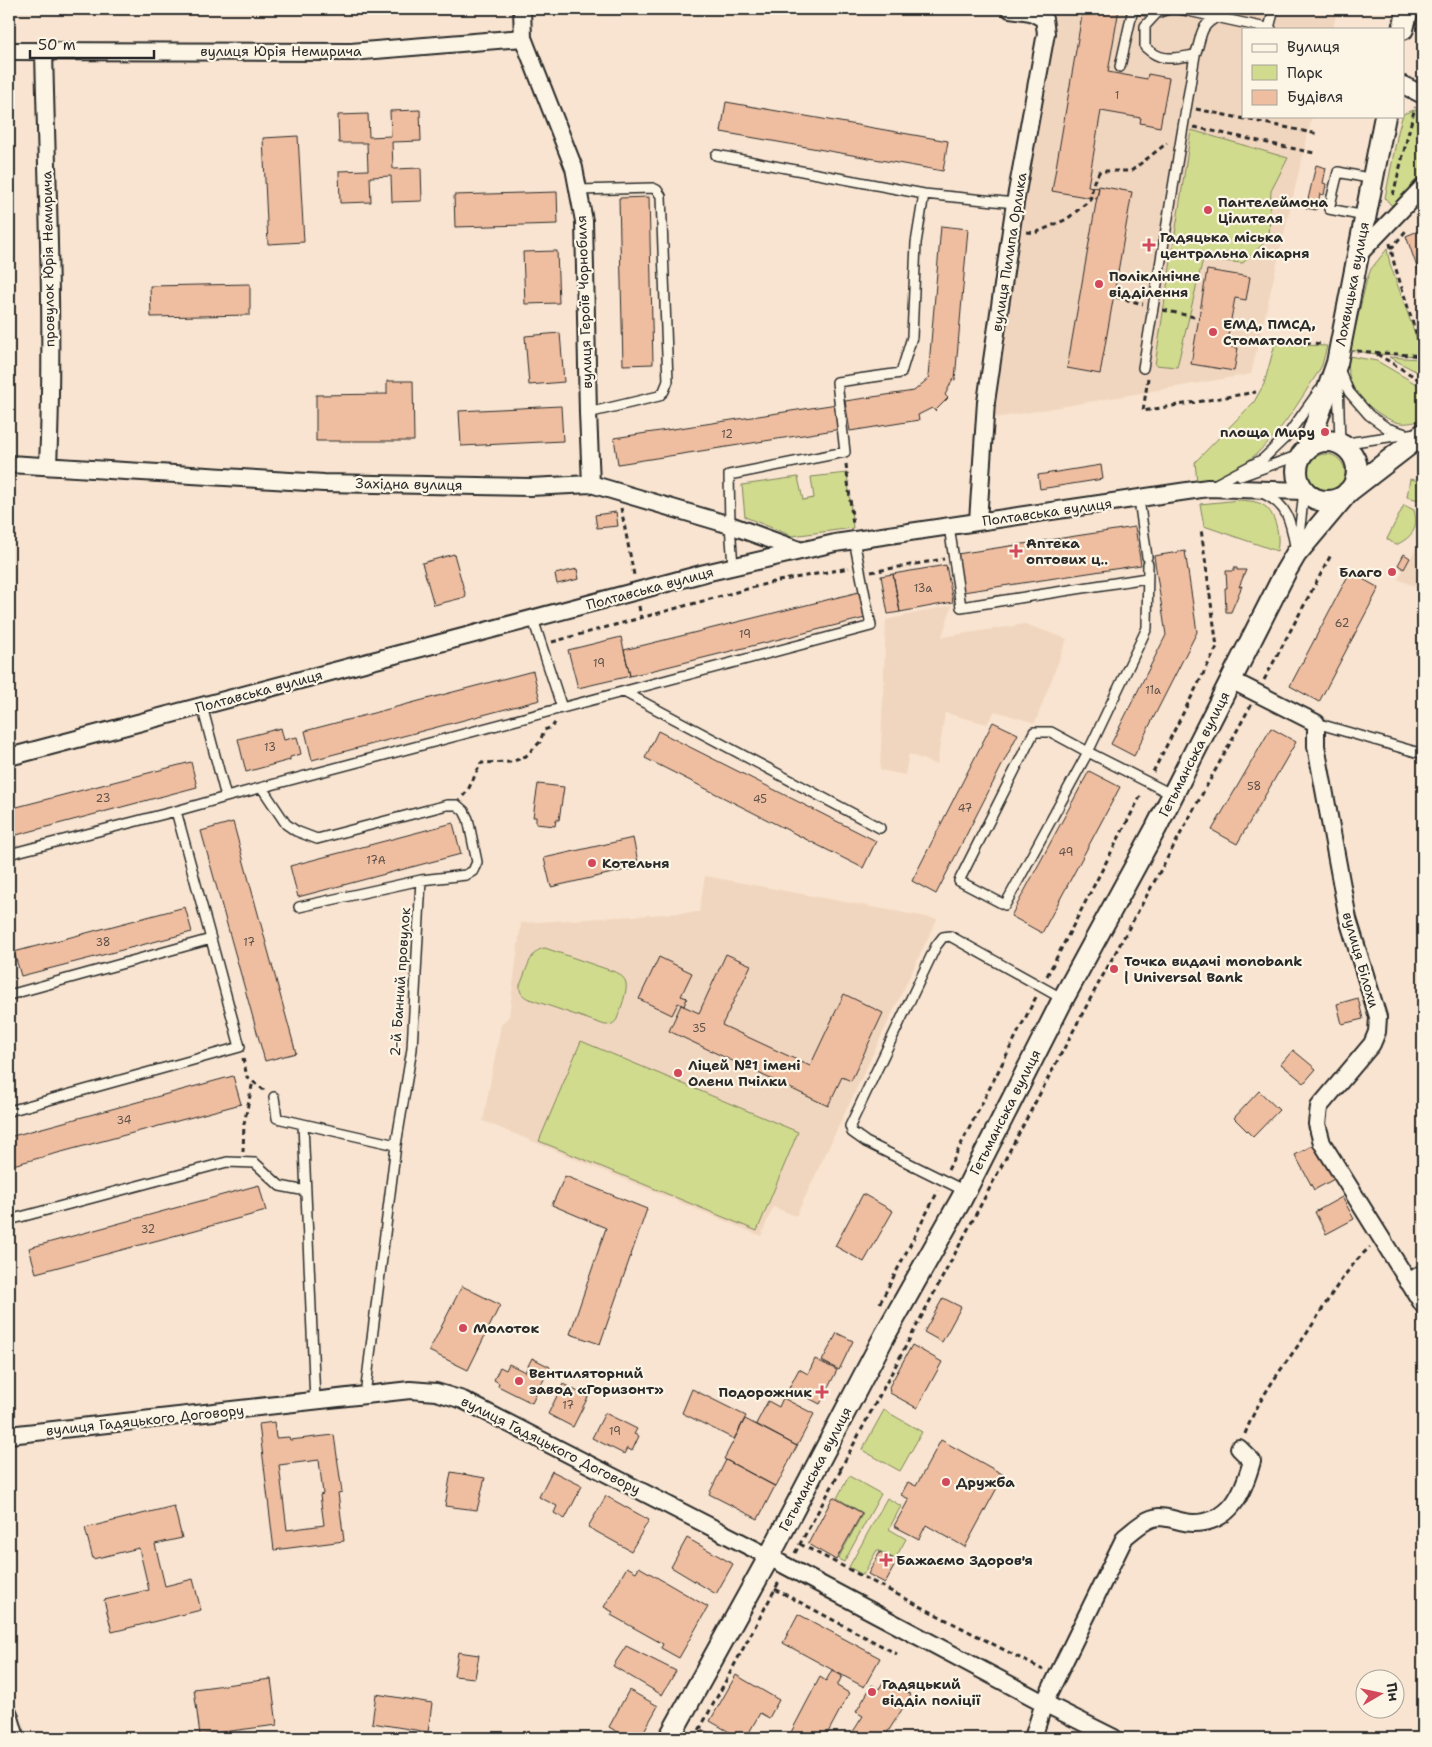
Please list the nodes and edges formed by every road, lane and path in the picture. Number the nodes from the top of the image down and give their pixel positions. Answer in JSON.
{"nodes":[{"id":1,"x":522,"y":9,"type":"edge"},
{"id":2,"x":1010,"y":9,"type":"edge"},
{"id":3,"x":1133,"y":9,"type":"edge"},
{"id":4,"x":1138,"y":9,"type":"edge"},
{"id":5,"x":1168,"y":9,"type":"edge"},
{"id":6,"x":1179,"y":9,"type":"edge"},
{"id":7,"x":1274,"y":9,"type":"edge"},
{"id":8,"x":1408,"y":9,"type":"edge"},
{"id":9,"x":1157,"y":13,"type":"junction"},
{"id":10,"x":1217,"y":17,"type":"junction"},
{"id":11,"x":1266,"y":28,"type":"edge"},
{"id":12,"x":1270,"y":28,"type":"edge"},
{"id":13,"x":1403,"y":28,"type":"edge"},
{"id":14,"x":523,"y":38,"type":"junction"},
{"id":15,"x":9,"y":51,"type":"edge"},
{"id":16,"x":44,"y":51,"type":"junction"},
{"id":17,"x":1195,"y":55,"type":"junction"},
{"id":18,"x":1120,"y":67,"type":"dead end"},
{"id":19,"x":1404,"y":86,"type":"edge"},
{"id":20,"x":1421,"y":94,"type":"edge"},
{"id":21,"x":1194,"y":109,"type":"dead end"},
{"id":22,"x":1385,"y":118,"type":"edge"},
{"id":23,"x":1186,"y":129,"type":"junction"},
{"id":24,"x":1318,"y":134,"type":"dead end"},
{"id":25,"x":1314,"y":153,"type":"dead end"},
{"id":26,"x":716,"y":155,"type":"dead end"},
{"id":27,"x":1373,"y":179,"type":"junction"},
{"id":28,"x":1423,"y":187,"type":"edge"},
{"id":29,"x":578,"y":190,"type":"junction"},
{"id":30,"x":924,"y":194,"type":"junction"},
{"id":31,"x":1393,"y":195,"type":"dead end"},
{"id":32,"x":1015,"y":203,"type":"junction"},
{"id":33,"x":1365,"y":216,"type":"junction"},
{"id":34,"x":1386,"y":226,"type":"junction"},
{"id":35,"x":1011,"y":229,"type":"junction"},
{"id":36,"x":1357,"y":256,"type":"junction"},
{"id":37,"x":1116,"y":297,"type":"dead end"},
{"id":38,"x":1155,"y":308,"type":"junction"},
{"id":39,"x":1199,"y":318,"type":"dead end"},
{"id":40,"x":1270,"y":340,"type":"dead end"},
{"id":41,"x":1328,"y":344,"type":"dead end"},
{"id":42,"x":1376,"y":354,"type":"junction"},
{"id":43,"x":1423,"y":356,"type":"edge"},
{"id":44,"x":1343,"y":357,"type":"junction"},
{"id":45,"x":1146,"y":371,"type":"joint"},
{"id":46,"x":1423,"y":382,"type":"edge"},
{"id":47,"x":1256,"y":392,"type":"dead end"},
{"id":48,"x":588,"y":413,"type":"junction"},
{"id":49,"x":1423,"y":433,"type":"edge"},
{"id":50,"x":1340,"y":444,"type":"junction"},
{"id":51,"x":1304,"y":451,"type":"junction"},
{"id":52,"x":845,"y":452,"type":"junction"},
{"id":53,"x":9,"y":464,"type":"edge"},
{"id":54,"x":48,"y":466,"type":"junction"},
{"id":55,"x":591,"y":484,"type":"junction"},
{"id":56,"x":1208,"y":488,"type":"junction"},
{"id":57,"x":1255,"y":490,"type":"junction"},
{"id":58,"x":1304,"y":491,"type":"junction"},
{"id":59,"x":618,"y":492,"type":"junction"},
{"id":60,"x":1348,"y":492,"type":"junction"},
{"id":61,"x":1139,"y":499,"type":"junction"},
{"id":62,"x":978,"y":521,"type":"junction"},
{"id":63,"x":730,"y":525,"type":"junction"},
{"id":64,"x":949,"y":526,"type":"junction"},
{"id":65,"x":1201,"y":529,"type":"dead end"},
{"id":66,"x":854,"y":540,"type":"junction"},
{"id":67,"x":799,"y":550,"type":"junction"},
{"id":68,"x":1332,"y":553,"type":"dead end"},
{"id":69,"x":1296,"y":554,"type":"junction"},
{"id":70,"x":953,"y":558,"type":"junction"},
{"id":71,"x":733,"y":566,"type":"junction"},
{"id":72,"x":860,"y":570,"type":"junction"},
{"id":73,"x":1147,"y":578,"type":"junction"},
{"id":74,"x":636,"y":591,"type":"junction"},
{"id":75,"x":533,"y":618,"type":"junction"},
{"id":76,"x":641,"y":618,"type":"junction"},
{"id":77,"x":542,"y":645,"type":"junction"},
{"id":78,"x":1231,"y":680,"type":"junction"},
{"id":79,"x":624,"y":692,"type":"junction"},
{"id":80,"x":1257,"y":693,"type":"junction"},
{"id":81,"x":202,"y":706,"type":"junction"},
{"id":82,"x":562,"y":708,"type":"junction"},
{"id":83,"x":1316,"y":723,"type":"junction"},
{"id":84,"x":1088,"y":752,"type":"junction"},
{"id":85,"x":1423,"y":754,"type":"edge"},
{"id":86,"x":9,"y":757,"type":"edge"},
{"id":87,"x":1148,"y":782,"type":"junction"},
{"id":88,"x":262,"y":788,"type":"junction"},
{"id":89,"x":1173,"y":795,"type":"junction"},
{"id":90,"x":226,"y":797,"type":"junction"},
{"id":91,"x":457,"y":805,"type":"junction"},
{"id":92,"x":176,"y":811,"type":"junction"},
{"id":93,"x":880,"y":828,"type":"dead end"},
{"id":94,"x":9,"y":854,"type":"edge"},
{"id":95,"x":421,"y":880,"type":"junction"},
{"id":96,"x":299,"y":906,"type":"dead end"},
{"id":97,"x":211,"y":939,"type":"junction"},
{"id":98,"x":1042,"y":986,"type":"junction"},
{"id":99,"x":9,"y":995,"type":"edge"},
{"id":100,"x":1063,"y":999,"type":"junction"},
{"id":101,"x":240,"y":1048,"type":"junction"},
{"id":102,"x":253,"y":1082,"type":"junction"},
{"id":103,"x":274,"y":1097,"type":"joint"},
{"id":104,"x":9,"y":1110,"type":"edge"},
{"id":105,"x":303,"y":1124,"type":"junction"},
{"id":106,"x":396,"y":1146,"type":"junction"},
{"id":107,"x":243,"y":1162,"type":"junction"},
{"id":108,"x":943,"y":1180,"type":"junction"},
{"id":109,"x":306,"y":1191,"type":"junction"},
{"id":110,"x":966,"y":1191,"type":"junction"},
{"id":111,"x":9,"y":1212,"type":"edge"},
{"id":112,"x":1380,"y":1238,"type":"junction"},
{"id":113,"x":1423,"y":1273,"type":"edge"},
{"id":114,"x":1408,"y":1282,"type":"junction"},
{"id":115,"x":880,"y":1303,"type":"dead end"},
{"id":116,"x":1423,"y":1305,"type":"edge"},
{"id":117,"x":365,"y":1395,"type":"junction"},
{"id":118,"x":315,"y":1401,"type":"junction"},
{"id":119,"x":9,"y":1436,"type":"edge"},
{"id":120,"x":1239,"y":1448,"type":"joint"},
{"id":121,"x":800,"y":1544,"type":"junction"},
{"id":122,"x":769,"y":1557,"type":"junction"},
{"id":123,"x":787,"y":1567,"type":"junction"},
{"id":124,"x":775,"y":1588,"type":"junction"},
{"id":125,"x":897,"y":1654,"type":"dead end"},
{"id":126,"x":1057,"y":1677,"type":"junction"},
{"id":127,"x":1044,"y":1703,"type":"junction"},
{"id":128,"x":9,"y":1714,"type":"edge"},
{"id":129,"x":16,"y":1738,"type":"edge"},
{"id":130,"x":669,"y":1738,"type":"edge"},
{"id":131,"x":695,"y":1738,"type":"edge"},
{"id":132,"x":1033,"y":1738,"type":"edge"},
{"id":133,"x":1114,"y":1738,"type":"edge"}],
"edges":[{"from":1,"to":14,"type":"street","name":"вулиця Героїв Чорнобиля"},
{"from":2,"to":32,"type":"street","name":"вулиця Пилипа Орлика"},
{"from":3,"to":18,"type":"lane"},
{"from":4,"to":9,"type":"lane"},
{"from":5,"to":9,"type":"lane"},
{"from":6,"to":10,"type":"lane"},
{"from":7,"to":12,"type":"lane"},
{"from":8,"to":13,"type":"street"},
{"from":9,"to":17,"type":"lane"},
{"from":10,"to":11,"type":"lane"},
{"from":10,"to":17,"type":"lane"},
{"from":14,"to":16,"type":"street","name":"вулиця Юрія Немирича"},
{"from":14,"to":29,"type":"street","name":"вулиця Героїв Чорнобиля"},
{"from":15,"to":16,"type":"street","name":"вулиця Юрія Немирича"},
{"from":16,"to":54,"type":"street","name":"провулок Юрія Немирича"},
{"from":17,"to":23,"type":"lane"},
{"from":19,"to":20,"type":"street"},
{"from":20,"to":31,"type":"path"},
{"from":21,"to":24,"type":"path"},
{"from":22,"to":27,"type":"street","name":"Лохвицька вулиця"},
{"from":23,"to":25,"type":"path"},
{"from":23,"to":35,"type":"path"},
{"from":23,"to":38,"type":"lane"},
{"from":26,"to":30,"type":"lane"},
{"from":27,"to":33,"type":"street","name":"Лохвицька вулиця"},
{"from":27,"to":33,"type":"lane"},
{"from":28,"to":34,"type":"street"},
{"from":29,"to":48,"type":"street","name":"вулиця Героїв Чорнобиля"},
{"from":29,"to":48,"type":"lane"},
{"from":30,"to":32,"type":"lane"},
{"from":30,"to":52,"type":"lane"},
{"from":32,"to":35,"type":"street","name":"вулиця Пилипа Орлика"},
{"from":33,"to":36,"type":"street","name":"Лохвицька вулиця"},
{"from":34,"to":36,"type":"street"},
{"from":34,"to":43,"type":"path"},
{"from":35,"to":62,"type":"street","name":"вулиця Пилипа Орлика"},
{"from":36,"to":44,"type":"street","name":"Лохвицька вулиця"},
{"from":37,"to":38,"type":"path"},
{"from":38,"to":39,"type":"path"},
{"from":38,"to":45,"type":"lane"},
{"from":40,"to":41,"type":"path"},
{"from":42,"to":43,"type":"path"},
{"from":42,"to":44,"type":"path"},
{"from":42,"to":46,"type":"path"},
{"from":44,"to":49,"type":"lane"},
{"from":44,"to":50,"type":"lane"},
{"from":44,"to":51,"type":"street","name":"Лохвицька вулиця"},
{"from":44,"to":56,"type":"lane"},
{"from":45,"to":47,"type":"path"},
{"from":48,"to":55,"type":"street","name":"вулиця Героїв Чорнобиля"},
{"from":49,"to":50,"type":"lane"},
{"from":49,"to":60,"type":"street"},
{"from":50,"to":51,"type":"street"},
{"from":50,"to":60,"type":"street"},
{"from":51,"to":56,"type":"lane"},
{"from":51,"to":58,"type":"street"},
{"from":52,"to":63,"type":"lane"},
{"from":52,"to":66,"type":"path"},
{"from":53,"to":54,"type":"street","name":"Західна вулиця"},
{"from":54,"to":55,"type":"street","name":"Західна вулиця"},
{"from":55,"to":59,"type":"street","name":"Західна вулиця"},
{"from":56,"to":57,"type":"street","name":"Полтавська вулиця"},
{"from":56,"to":61,"type":"street","name":"Полтавська вулиця"},
{"from":57,"to":58,"type":"street","name":"Полтавська вулиця"},
{"from":57,"to":69,"type":"lane"},
{"from":58,"to":60,"type":"street"},
{"from":58,"to":69,"type":"lane"},
{"from":59,"to":63,"type":"street","name":"Західна вулиця"},
{"from":59,"to":74,"type":"path"},
{"from":60,"to":69,"type":"street","name":"Гетьманська вулиця"},
{"from":61,"to":62,"type":"street","name":"Полтавська вулиця"},
{"from":61,"to":73,"type":"lane"},
{"from":62,"to":64,"type":"street","name":"Полтавська вулиця"},
{"from":63,"to":67,"type":"street","name":"Західна вулиця"},
{"from":63,"to":71,"type":"lane"},
{"from":64,"to":66,"type":"street","name":"Полтавська вулиця"},
{"from":64,"to":70,"type":"lane"},
{"from":65,"to":87,"type":"path"},
{"from":66,"to":67,"type":"street","name":"Полтавська вулиця"},
{"from":66,"to":72,"type":"lane"},
{"from":67,"to":71,"type":"street","name":"Полтавська вулиця"},
{"from":68,"to":80,"type":"path"},
{"from":69,"to":78,"type":"street","name":"Гетьманська вулиця"},
{"from":70,"to":72,"type":"path"},
{"from":70,"to":73,"type":"lane"},
{"from":71,"to":74,"type":"street","name":"Полтавська вулиця"},
{"from":72,"to":76,"type":"path"},
{"from":72,"to":79,"type":"lane"},
{"from":73,"to":84,"type":"lane"},
{"from":74,"to":75,"type":"street","name":"Полтавська вулиця"},
{"from":74,"to":76,"type":"path"},
{"from":75,"to":77,"type":"lane"},
{"from":75,"to":81,"type":"street","name":"Полтавська вулиця"},
{"from":76,"to":77,"type":"path"},
{"from":77,"to":82,"type":"lane"},
{"from":78,"to":80,"type":"street"},
{"from":78,"to":89,"type":"street","name":"Гетьманська вулиця"},
{"from":79,"to":82,"type":"lane"},
{"from":79,"to":93,"type":"lane"},
{"from":80,"to":83,"type":"street"},
{"from":80,"to":121,"type":"path"},
{"from":81,"to":86,"type":"street","name":"Полтавська вулиця"},
{"from":81,"to":90,"type":"lane"},
{"from":82,"to":88,"type":"lane"},
{"from":82,"to":91,"type":"path"},
{"from":83,"to":85,"type":"lane"},
{"from":83,"to":112,"type":"street","name":"вулиця Білохи"},
{"from":84,"to":84,"type":"lane"},
{"from":84,"to":87,"type":"lane"},
{"from":87,"to":89,"type":"lane"},
{"from":87,"to":98,"type":"path"},
{"from":88,"to":90,"type":"lane"},
{"from":88,"to":91,"type":"lane"},
{"from":89,"to":100,"type":"street","name":"Гетьманська вулиця"},
{"from":90,"to":92,"type":"lane"},
{"from":91,"to":95,"type":"lane"},
{"from":92,"to":94,"type":"lane"},
{"from":92,"to":97,"type":"lane"},
{"from":95,"to":96,"type":"lane"},
{"from":95,"to":106,"type":"lane","name":"2-й Банний провулок"},
{"from":97,"to":99,"type":"lane"},
{"from":97,"to":101,"type":"lane"},
{"from":98,"to":100,"type":"lane"},
{"from":98,"to":108,"type":"path"},
{"from":98,"to":108,"type":"lane"},
{"from":100,"to":110,"type":"street","name":"Гетьманська вулиця"},
{"from":101,"to":102,"type":"path"},
{"from":101,"to":104,"type":"lane"},
{"from":102,"to":103,"type":"path"},
{"from":102,"to":107,"type":"path"},
{"from":103,"to":105,"type":"lane"},
{"from":105,"to":106,"type":"lane"},
{"from":105,"to":109,"type":"lane"},
{"from":106,"to":117,"type":"lane","name":"2-й Банний провулок"},
{"from":107,"to":109,"type":"lane"},
{"from":107,"to":111,"type":"lane"},
{"from":108,"to":110,"type":"lane"},
{"from":108,"to":115,"type":"path"},
{"from":109,"to":118,"type":"lane"},
{"from":110,"to":122,"type":"street","name":"Гетьманська вулиця"},
{"from":112,"to":114,"type":"street","name":"вулиця Білохи"},
{"from":112,"to":120,"type":"path"},
{"from":113,"to":114,"type":"street"},
{"from":114,"to":116,"type":"street","name":"вулиця Білохи"},
{"from":117,"to":118,"type":"street","name":"вулиця Гадяцького Договору"},
{"from":117,"to":122,"type":"street","name":"вулиця Гадяцького Договору"},
{"from":118,"to":119,"type":"street","name":"вулиця Гадяцького Договору"},
{"from":120,"to":126,"type":"street"},
{"from":121,"to":123,"type":"path"},
{"from":121,"to":126,"type":"path"},
{"from":122,"to":123,"type":"street","name":"вулиця Гадяцького Договору"},
{"from":122,"to":130,"type":"street","name":"Гетьманська вулиця"},
{"from":123,"to":124,"type":"path"},
{"from":123,"to":127,"type":"street","name":"вулиця Гадяцького Договору"},
{"from":124,"to":125,"type":"path"},
{"from":124,"to":131,"type":"path"},
{"from":126,"to":127,"type":"street"},
{"from":127,"to":132,"type":"street"},
{"from":127,"to":133,"type":"street","name":"вулиця Гадяцького Договору"},
{"from":128,"to":129,"type":"street"}]}
